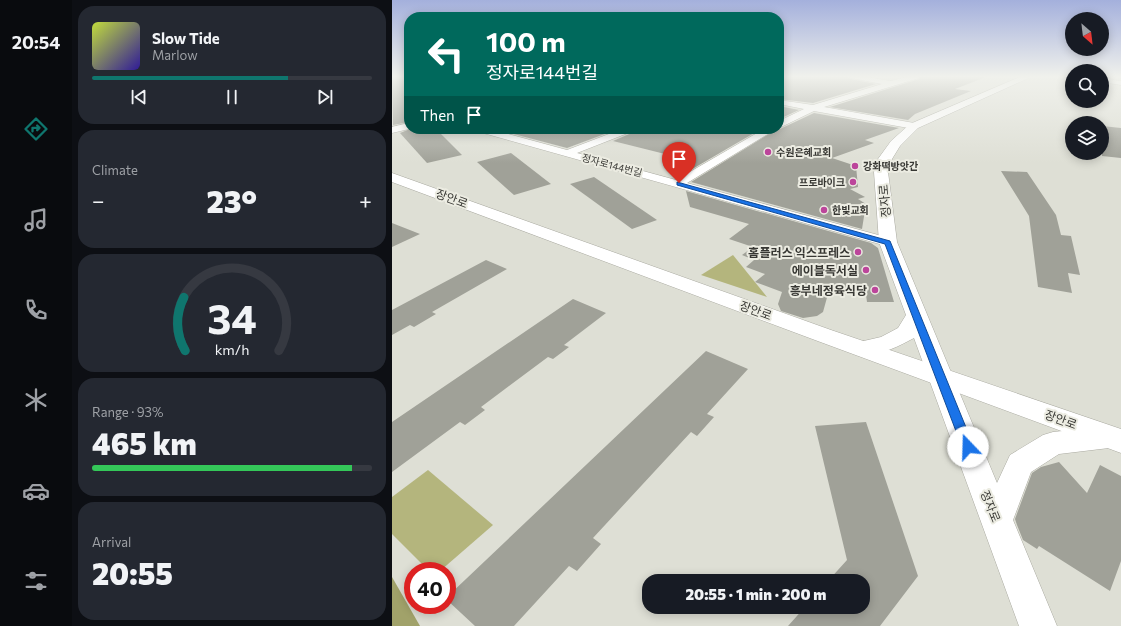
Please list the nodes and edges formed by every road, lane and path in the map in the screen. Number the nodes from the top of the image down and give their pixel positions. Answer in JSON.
{"nodes":[{"id":1,"x":797,"y":105,"type":"edge"},
{"id":2,"x":822,"y":105,"type":"edge"},
{"id":3,"x":959,"y":105,"type":"edge"},
{"id":4,"x":813,"y":108,"type":"junction"},
{"id":5,"x":784,"y":122,"type":"edge"},
{"id":6,"x":914,"y":126,"type":"junction"},
{"id":7,"x":404,"y":127,"type":"edge"},
{"id":8,"x":392,"y":130,"type":"edge"},
{"id":9,"x":498,"y":134,"type":"edge"},
{"id":10,"x":617,"y":134,"type":"edge"},
{"id":11,"x":762,"y":134,"type":"edge"},
{"id":12,"x":568,"y":153,"type":"junction"},
{"id":13,"x":392,"y":177,"type":"edge"},
{"id":14,"x":679,"y":183,"type":"junction"},
{"id":15,"x":888,"y":242,"type":"junction"},
{"id":16,"x":916,"y":315,"type":"junction"},
{"id":17,"x":863,"y":348,"type":"junction"},
{"id":18,"x":939,"y":375,"type":"junction"},
{"id":19,"x":1115,"y":439,"type":"edge"},
{"id":20,"x":996,"y":520,"type":"junction"},
{"id":21,"x":1033,"y":622,"type":"edge"}],
"edges":[{"from":1,"to":4,"type":"street"},
{"from":2,"to":4,"type":"street"},
{"from":3,"to":6,"type":"street","name":"정자로"},
{"from":4,"to":5,"type":"street"},
{"from":4,"to":6,"type":"street"},
{"from":6,"to":15,"type":"street","name":"정자로"},
{"from":7,"to":8,"type":"street"},
{"from":9,"to":12,"type":"street","name":"정자로144번길"},
{"from":10,"to":12,"type":"street","name":"정자로144번길"},
{"from":11,"to":14,"type":"street"},
{"from":12,"to":14,"type":"street","name":"정자로144번길"},
{"from":13,"to":17,"type":"main road","name":"장안로"},
{"from":14,"to":15,"type":"street","name":"정자로144번길"},
{"from":15,"to":16,"type":"street","name":"정자로"},
{"from":16,"to":17,"type":"street"},
{"from":16,"to":18,"type":"street","name":"정자로"},
{"from":17,"to":18,"type":"main road","name":"장안로"},
{"from":18,"to":19,"type":"main road","name":"장안로"},
{"from":18,"to":20,"type":"street","name":"정자로"},
{"from":19,"to":20,"type":"street"},
{"from":20,"to":21,"type":"street","name":"정자로"}]}
